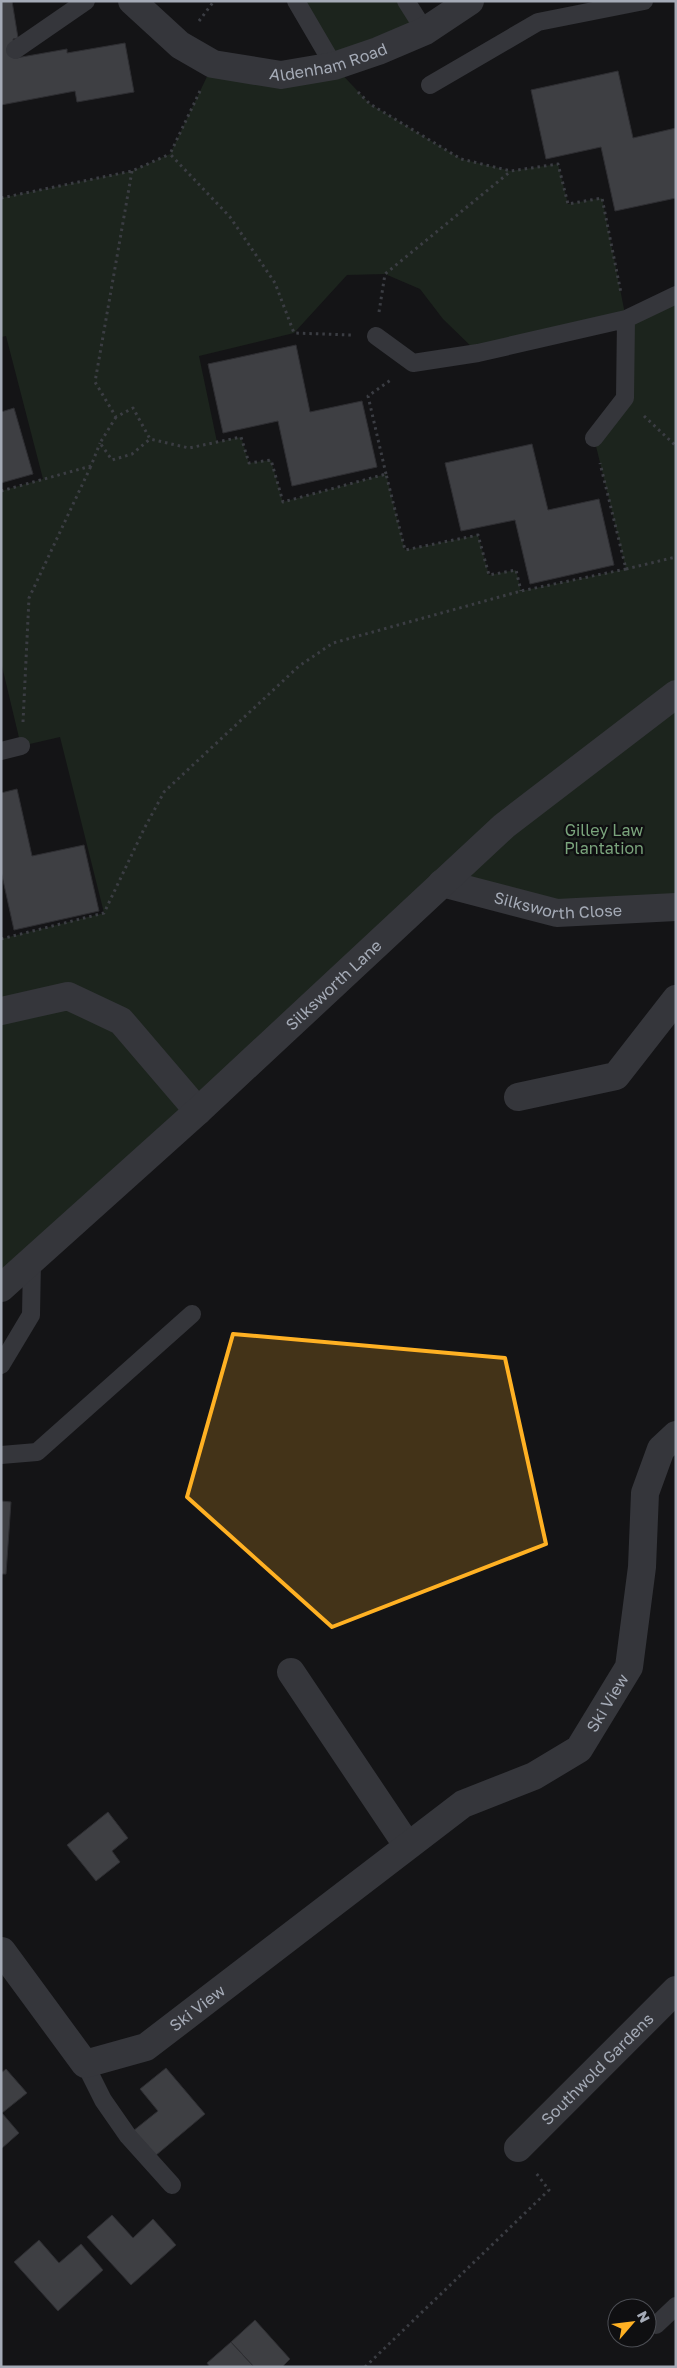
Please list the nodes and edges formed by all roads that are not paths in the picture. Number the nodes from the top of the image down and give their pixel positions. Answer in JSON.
{"nodes":[{"id":1,"x":86,"y":1,"type":"edge"},
{"id":2,"x":132,"y":1,"type":"edge"},
{"id":3,"x":296,"y":1,"type":"edge"},
{"id":4,"x":406,"y":1,"type":"edge"},
{"id":5,"x":470,"y":1,"type":"edge"},
{"id":6,"x":644,"y":1,"type":"edge"},
{"id":7,"x":425,"y":31,"type":"junction"},
{"id":8,"x":15,"y":50,"type":"dead end"},
{"id":9,"x":334,"y":66,"type":"junction"},
{"id":10,"x":430,"y":85,"type":"dead end"},
{"id":11,"x":676,"y":295,"type":"edge"},
{"id":12,"x":626,"y":319,"type":"junction"},
{"id":13,"x":376,"y":336,"type":"road end"},
{"id":14,"x":594,"y":438,"type":"road end"},
{"id":15,"x":676,"y":694,"type":"edge"},
{"id":16,"x":22,"y":746,"type":"road end"},
{"id":17,"x":1,"y":751,"type":"edge"},
{"id":18,"x":442,"y":883,"type":"junction"},
{"id":19,"x":676,"y":907,"type":"edge"},
{"id":20,"x":676,"y":999,"type":"edge"},
{"id":21,"x":1,"y":1011,"type":"edge"},
{"id":22,"x":518,"y":1097,"type":"dead end"},
{"id":23,"x":198,"y":1111,"type":"junction"},
{"id":24,"x":32,"y":1261,"type":"junction"},
{"id":25,"x":1,"y":1288,"type":"edge"},
{"id":26,"x":192,"y":1314,"type":"dead end"},
{"id":27,"x":1,"y":1365,"type":"edge"},
{"id":28,"x":676,"y":1435,"type":"edge"},
{"id":29,"x":1,"y":1455,"type":"edge"},
{"id":30,"x":291,"y":1672,"type":"dead end"},
{"id":31,"x":407,"y":1845,"type":"junction"},
{"id":32,"x":2,"y":1951,"type":"edge"},
{"id":33,"x":676,"y":1990,"type":"edge"},
{"id":34,"x":85,"y":2064,"type":"junction"},
{"id":35,"x":518,"y":2148,"type":"road end"},
{"id":36,"x":172,"y":2185,"type":"dead end"},
{"id":37,"x":676,"y":2306,"type":"edge"},
{"id":38,"x":657,"y":2324,"type":"edge"}],
"edges":[{"from":1,"to":8,"type":"lane"},
{"from":2,"to":9,"type":"street","name":"Aldenham Road"},
{"from":3,"to":9,"type":"lane"},
{"from":4,"to":7,"type":"lane"},
{"from":5,"to":7,"type":"street","name":"Aldenham Road"},
{"from":6,"to":10,"type":"lane"},
{"from":7,"to":9,"type":"street","name":"Aldenham Road"},
{"from":11,"to":12,"type":"lane"},
{"from":12,"to":13,"type":"lane"},
{"from":12,"to":14,"type":"lane"},
{"from":15,"to":18,"type":"street","name":"Silksworth Lane"},
{"from":16,"to":17,"type":"lane"},
{"from":18,"to":19,"type":"street","name":"Silksworth Close"},
{"from":18,"to":23,"type":"street","name":"Silksworth Lane"},
{"from":20,"to":22,"type":"street"},
{"from":21,"to":23,"type":"street"},
{"from":23,"to":24,"type":"street","name":"Silksworth Lane"},
{"from":24,"to":25,"type":"street","name":"Silksworth Lane"},
{"from":24,"to":27,"type":"lane"},
{"from":26,"to":29,"type":"lane"},
{"from":28,"to":31,"type":"street","name":"Ski View"},
{"from":30,"to":31,"type":"street"},
{"from":31,"to":34,"type":"street","name":"Ski View"},
{"from":32,"to":34,"type":"street"},
{"from":33,"to":35,"type":"street","name":"Southwold Gardens"},
{"from":34,"to":36,"type":"lane"},
{"from":37,"to":38,"type":"lane"}]}
